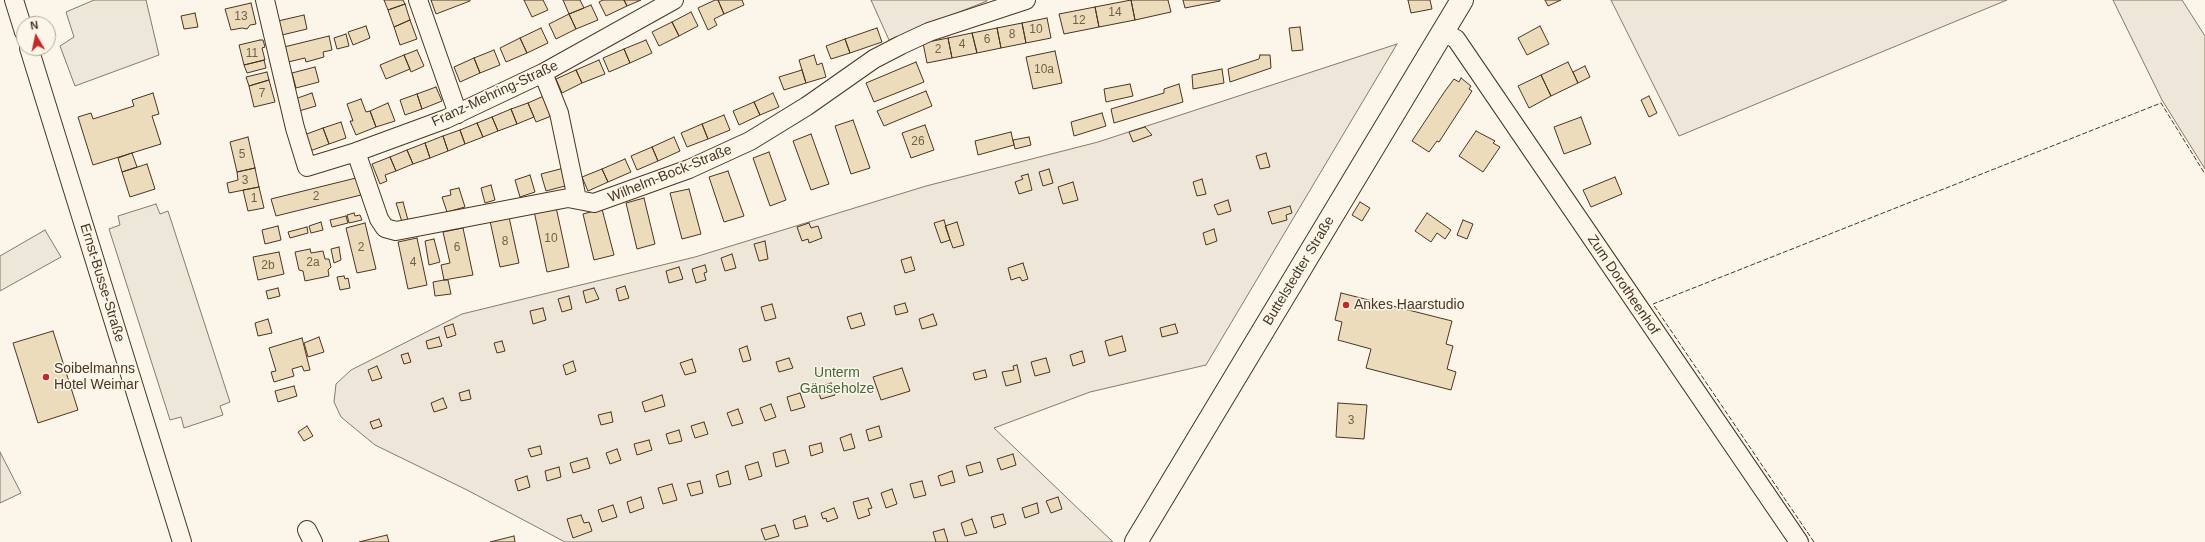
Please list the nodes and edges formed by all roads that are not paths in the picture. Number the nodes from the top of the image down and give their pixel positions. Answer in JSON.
{"nodes":[{"id":1,"x":14,"y":0,"type":"edge"},
{"id":2,"x":265,"y":0,"type":"edge"},
{"id":3,"x":418,"y":0,"type":"edge"},
{"id":4,"x":674,"y":0,"type":"edge"},
{"id":5,"x":1026,"y":0,"type":"edge"},
{"id":6,"x":1462,"y":0,"type":"edge"},
{"id":7,"x":1003,"y":3,"type":"edge"},
{"id":8,"x":655,"y":5,"type":"edge"},
{"id":9,"x":19,"y":16,"type":"edge"},
{"id":10,"x":1443,"y":32,"type":"junction"},
{"id":11,"x":31,"y":56,"type":"edge"},
{"id":12,"x":544,"y":74,"type":"junction"},
{"id":13,"x":458,"y":114,"type":"junction"},
{"id":14,"x":356,"y":152,"type":"junction"},
{"id":15,"x":576,"y":199,"type":"junction"},
{"id":16,"x":182,"y":542,"type":"edge"},
{"id":17,"x":1136,"y":542,"type":"edge"},
{"id":18,"x":1799,"y":542,"type":"edge"}],
"edges":[{"from":1,"to":9,"type":"street"},
{"from":2,"to":14,"type":"street","name":"Franz-Mehring-Straße"},
{"from":3,"to":13,"type":"street"},
{"from":4,"to":8,"type":"street","name":"Franz-Mehring-Straße"},
{"from":5,"to":7,"type":"street","name":"Wilhelm-Bock-Straße"},
{"from":6,"to":10,"type":"main road","name":"Buttelstedter Straße"},
{"from":7,"to":15,"type":"street","name":"Wilhelm-Bock-Straße"},
{"from":8,"to":12,"type":"street","name":"Franz-Mehring-Straße"},
{"from":10,"to":17,"type":"main road","name":"Buttelstedter Straße"},
{"from":10,"to":18,"type":"street","name":"Zum Dorotheenhof"},
{"from":11,"to":16,"type":"street","name":"Ernst-Busse-Straße"},
{"from":12,"to":13,"type":"street","name":"Franz-Mehring-Straße"},
{"from":12,"to":15,"type":"street"},
{"from":13,"to":14,"type":"street","name":"Franz-Mehring-Straße"},
{"from":14,"to":15,"type":"street","name":"Wilhelm-Bock-Straße"}]}
